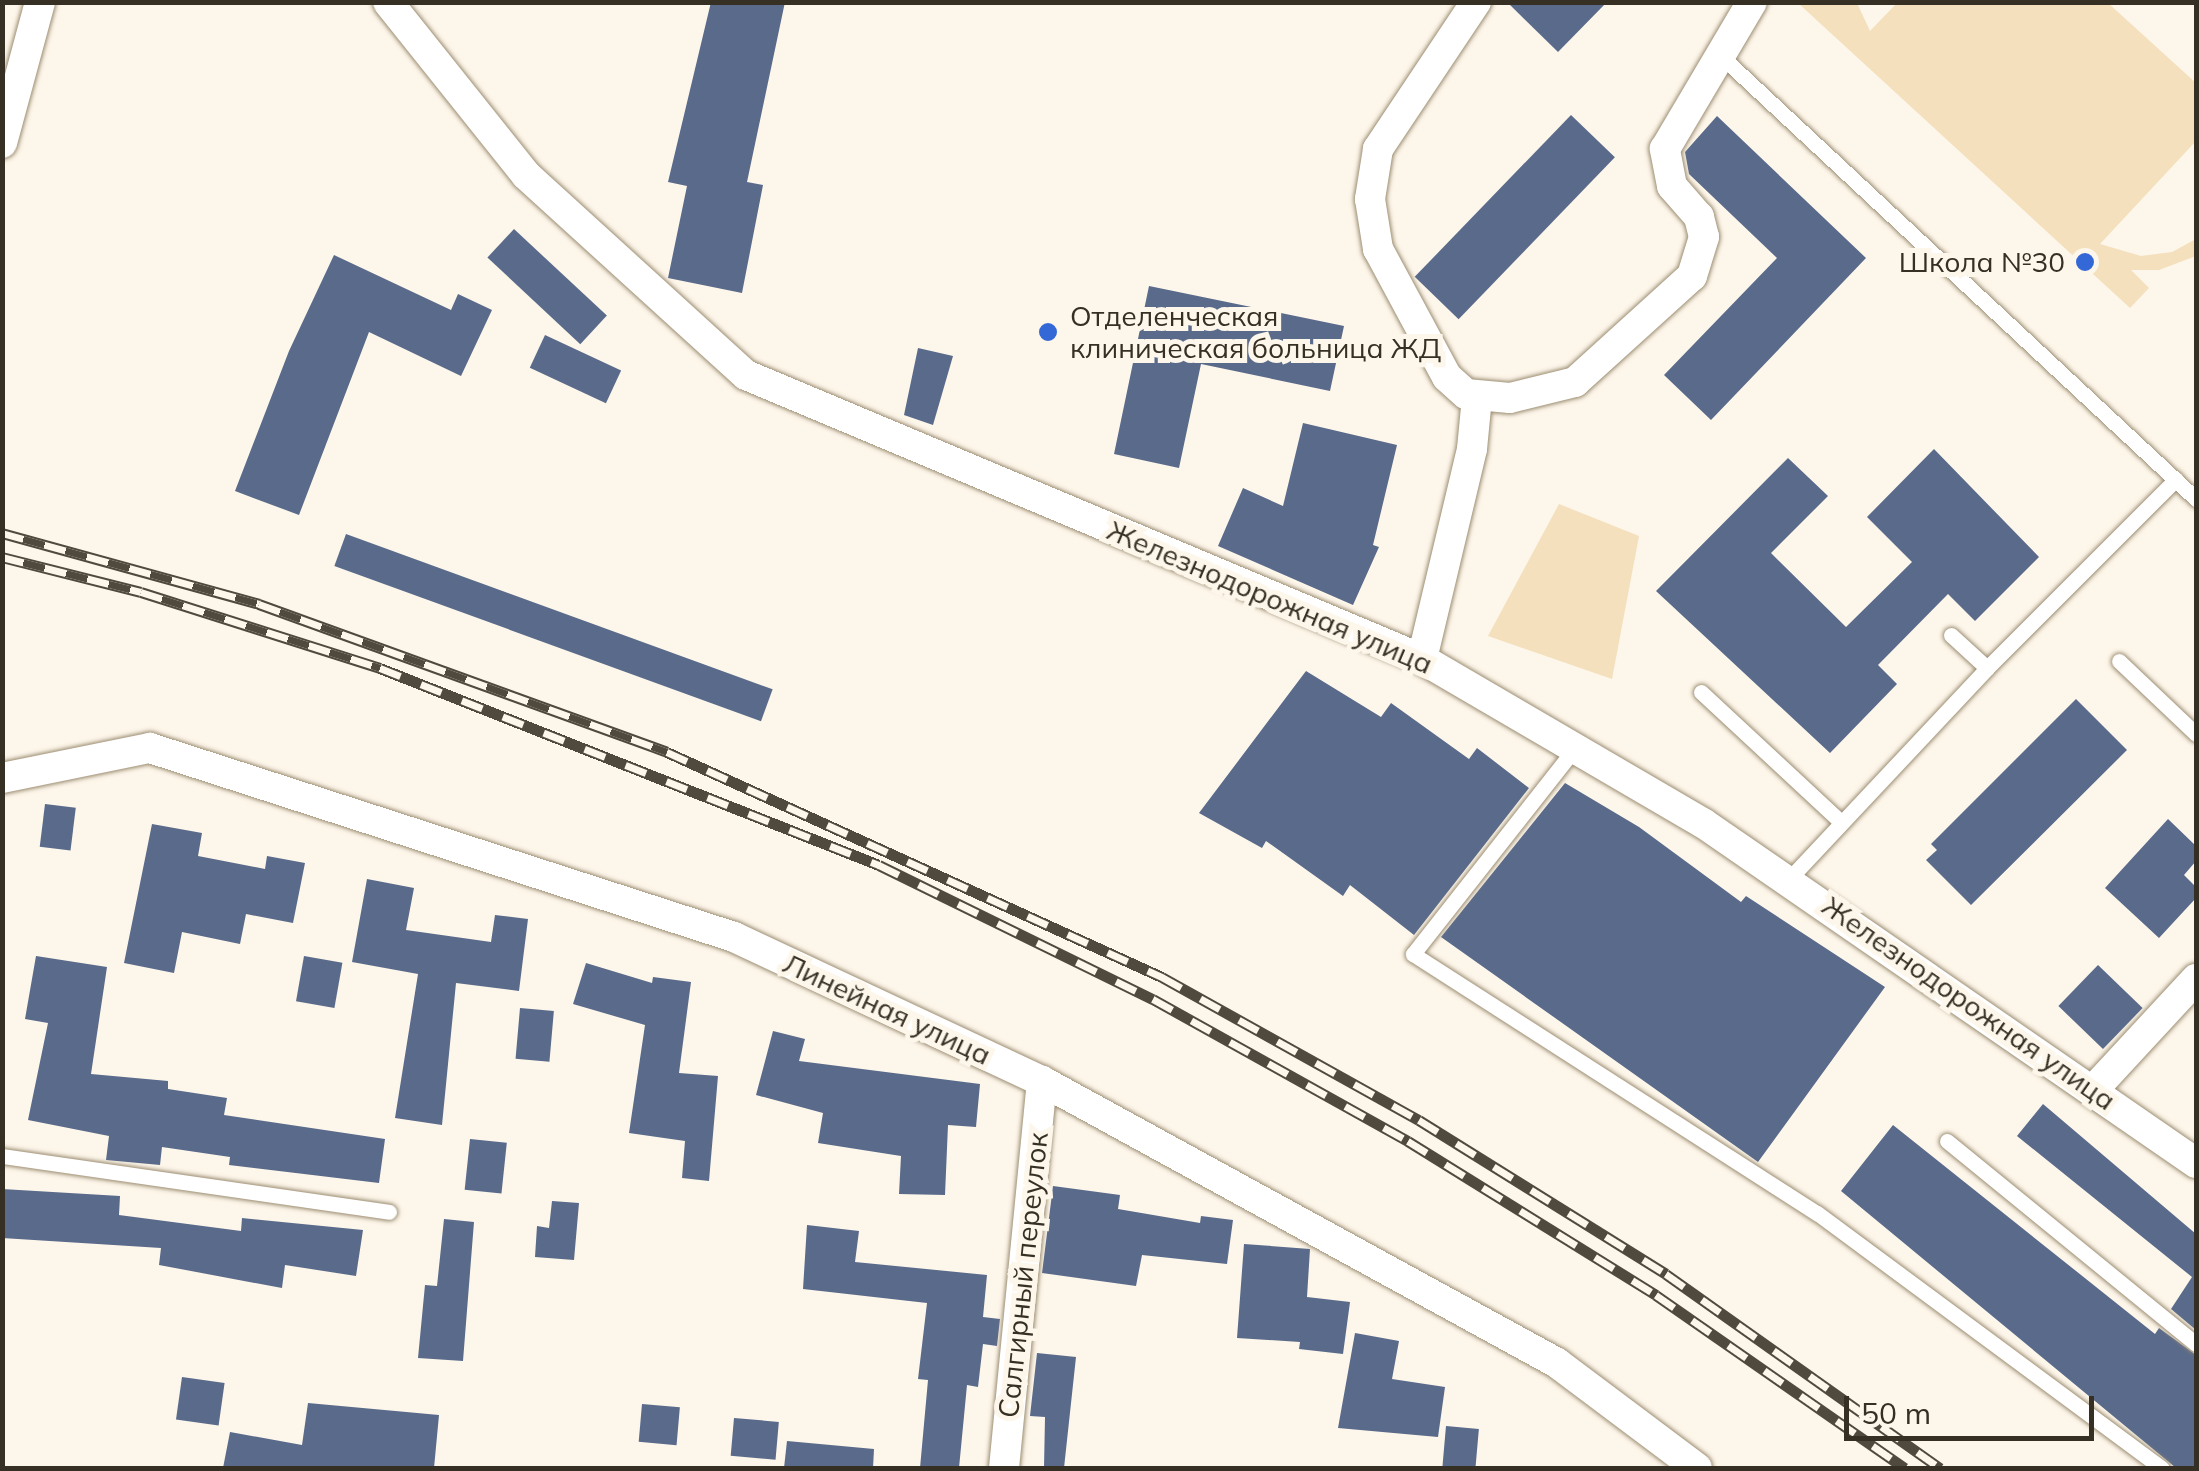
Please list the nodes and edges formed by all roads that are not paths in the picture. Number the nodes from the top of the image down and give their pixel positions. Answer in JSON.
{"nodes":[{"id":1,"x":40,"y":2,"type":"edge"},
{"id":2,"x":388,"y":2,"type":"edge"},
{"id":3,"x":1476,"y":2,"type":"edge"},
{"id":4,"x":1752,"y":2,"type":"edge"},
{"id":5,"x":1721,"y":56,"type":"junction"},
{"id":6,"x":2,"y":143,"type":"edge"},
{"id":7,"x":1477,"y":397,"type":"junction"},
{"id":8,"x":2176,"y":479,"type":"junction"},
{"id":9,"x":2196,"y":499,"type":"edge"},
{"id":10,"x":1951,"y":635,"type":"dead end"},
{"id":11,"x":1422,"y":659,"type":"junction"},
{"id":12,"x":2120,"y":662,"type":"dead end"},
{"id":13,"x":1987,"y":668,"type":"junction"},
{"id":14,"x":1701,"y":692,"type":"dead end"},
{"id":15,"x":2196,"y":734,"type":"edge"},
{"id":16,"x":1574,"y":748,"type":"junction"},
{"id":17,"x":2,"y":778,"type":"edge"},
{"id":18,"x":1841,"y":822,"type":"junction"},
{"id":19,"x":1789,"y":879,"type":"junction"},
{"id":20,"x":2196,"y":979,"type":"edge"},
{"id":21,"x":1042,"y":1082,"type":"junction"},
{"id":22,"x":2096,"y":1088,"type":"junction"},
{"id":23,"x":1947,"y":1142,"type":"dead end"},
{"id":24,"x":2,"y":1156,"type":"edge"},
{"id":25,"x":2196,"y":1163,"type":"edge"},
{"id":26,"x":389,"y":1212,"type":"dead end"},
{"id":27,"x":2196,"y":1344,"type":"edge"},
{"id":28,"x":1004,"y":1468,"type":"edge"},
{"id":29,"x":1697,"y":1468,"type":"edge"},
{"id":30,"x":2162,"y":1468,"type":"edge"}],
"edges":[{"from":1,"to":6,"type":"street"},
{"from":2,"to":11,"type":"street","name":"Железнодорожная улица"},
{"from":3,"to":7,"type":"street"},
{"from":4,"to":5,"type":"street"},
{"from":5,"to":7,"type":"street"},
{"from":5,"to":8,"type":"lane"},
{"from":7,"to":11,"type":"street"},
{"from":8,"to":9,"type":"lane"},
{"from":8,"to":13,"type":"lane"},
{"from":10,"to":13,"type":"lane"},
{"from":11,"to":16,"type":"street","name":"Железнодорожная улица"},
{"from":12,"to":15,"type":"lane"},
{"from":13,"to":18,"type":"lane"},
{"from":14,"to":18,"type":"lane"},
{"from":16,"to":19,"type":"street","name":"Железнодорожная улица"},
{"from":16,"to":30,"type":"lane"},
{"from":17,"to":21,"type":"street","name":"Линейная улица"},
{"from":18,"to":19,"type":"lane"},
{"from":19,"to":22,"type":"street","name":"Железнодорожная улица"},
{"from":20,"to":22,"type":"street"},
{"from":21,"to":28,"type":"street","name":"Салгирный переулок"},
{"from":21,"to":29,"type":"street","name":"Линейная улица"},
{"from":22,"to":25,"type":"street","name":"Железнодорожная улица"},
{"from":23,"to":27,"type":"lane"},
{"from":24,"to":26,"type":"lane"}]}
